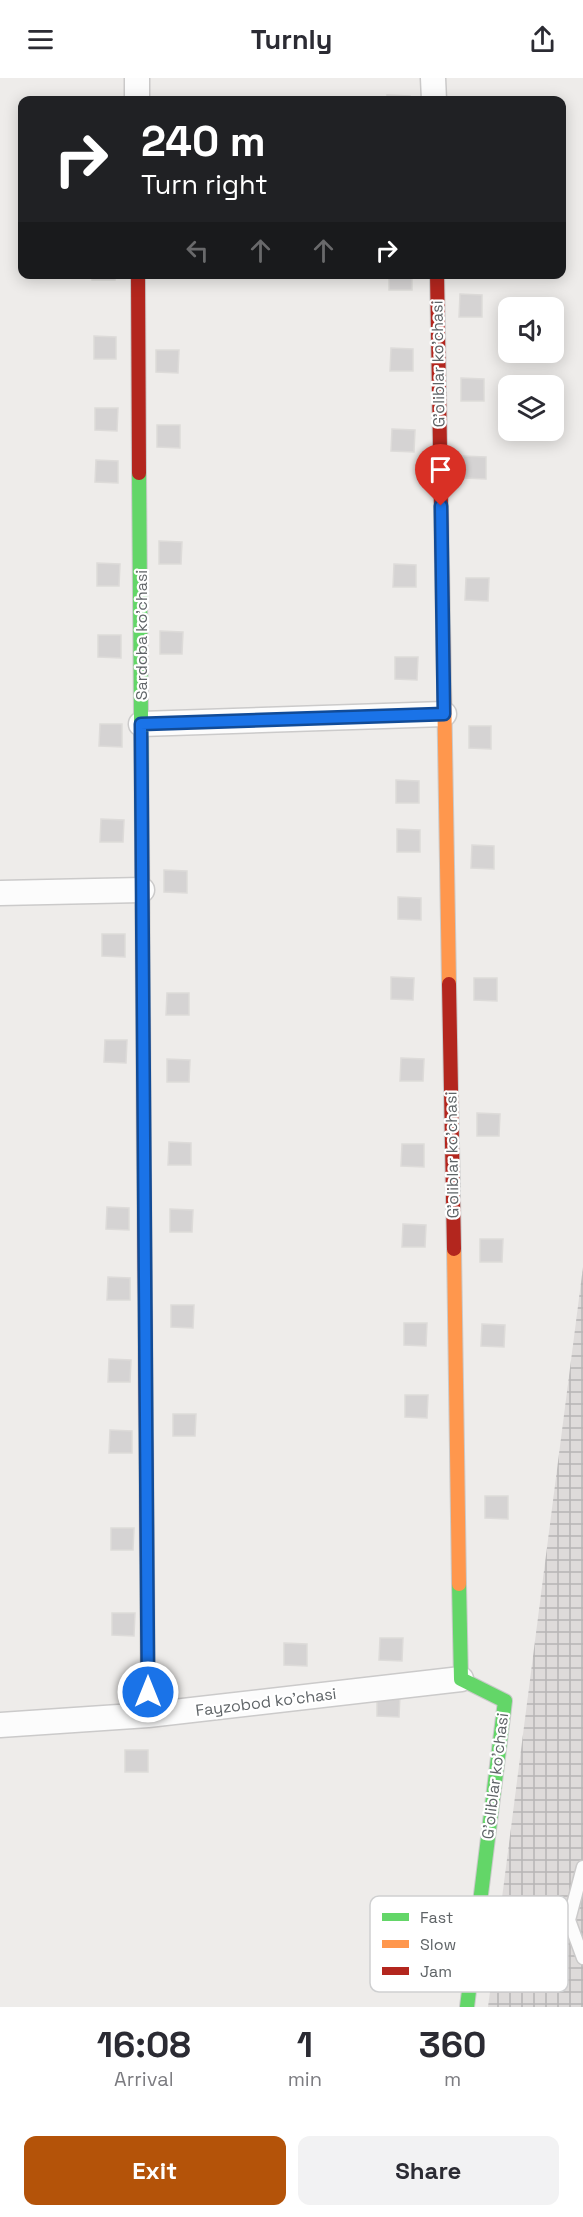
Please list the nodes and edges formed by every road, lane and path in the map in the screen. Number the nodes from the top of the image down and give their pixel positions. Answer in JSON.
{"nodes":[{"id":1,"x":136,"y":78,"type":"edge"},
{"id":2,"x":433,"y":78,"type":"edge"},
{"id":3,"x":137,"y":96,"type":"edge"},
{"id":4,"x":434,"y":96,"type":"edge"},
{"id":5,"x":138,"y":279,"type":"edge"},
{"id":6,"x":436,"y":279,"type":"edge"},
{"id":7,"x":444,"y":714,"type":"junction"},
{"id":8,"x":141,"y":724,"type":"junction"},
{"id":9,"x":142,"y":890,"type":"junction"},
{"id":10,"x":0,"y":893,"type":"edge"},
{"id":11,"x":460,"y":1679,"type":"junction"},
{"id":12,"x":148,"y":1715,"type":"junction"},
{"id":13,"x":0,"y":1725,"type":"edge"},
{"id":14,"x":583,"y":1867,"type":"edge"},
{"id":15,"x":480,"y":1896,"type":"edge"},
{"id":16,"x":583,"y":1958,"type":"edge"},
{"id":17,"x":469,"y":1992,"type":"edge"},
{"id":18,"x":467,"y":2007,"type":"edge"}],
"edges":[{"from":1,"to":3,"type":"street"},
{"from":2,"to":4,"type":"street"},
{"from":5,"to":8,"type":"street","name":"Sardoba ko'chasi"},
{"from":6,"to":7,"type":"street","name":"G'oliblar ko'chasi"},
{"from":7,"to":8,"type":"street"},
{"from":7,"to":11,"type":"street","name":"G'oliblar ko'chasi"},
{"from":8,"to":9,"type":"street","name":"Sardoba ko'chasi"},
{"from":9,"to":10,"type":"street"},
{"from":9,"to":12,"type":"street","name":"Sardoba ko'chasi"},
{"from":11,"to":12,"type":"street","name":"Fayzobod ko'chasi"},
{"from":11,"to":15,"type":"street","name":"G'oliblar ko'chasi"},
{"from":12,"to":13,"type":"street","name":"Fayzobod ko'chasi"},
{"from":14,"to":16,"type":"lane"},
{"from":17,"to":18,"type":"street","name":"G'oliblar ko'chasi"}]}
